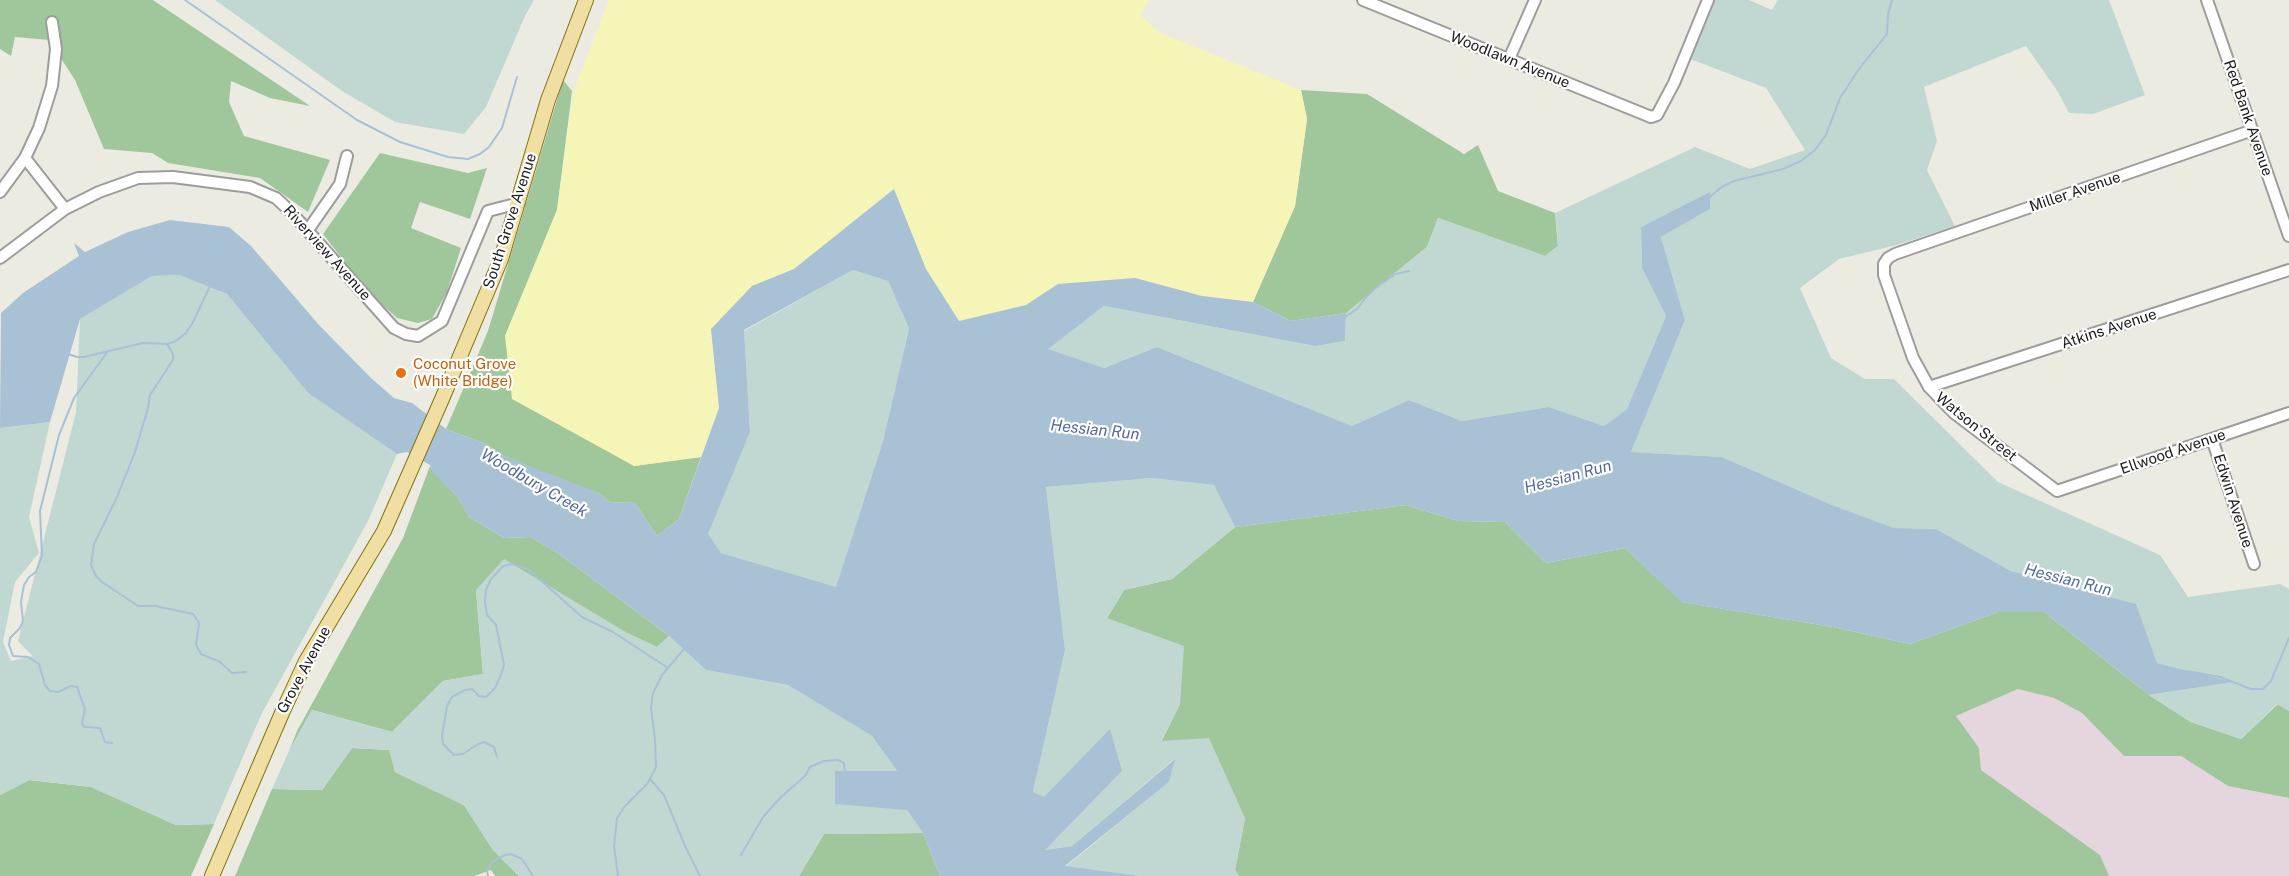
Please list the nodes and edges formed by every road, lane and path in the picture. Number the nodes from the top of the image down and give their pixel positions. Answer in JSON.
{"nodes":[{"id":1,"x":586,"y":0,"type":"edge"},
{"id":2,"x":1363,"y":0,"type":"edge"},
{"id":3,"x":1534,"y":0,"type":"edge"},
{"id":4,"x":1708,"y":0,"type":"edge"},
{"id":5,"x":2208,"y":0,"type":"edge"},
{"id":6,"x":1389,"y":5,"type":"edge"},
{"id":7,"x":52,"y":22,"type":"dead end"},
{"id":8,"x":1509,"y":59,"type":"junction"},
{"id":9,"x":2253,"y":130,"type":"junction"},
{"id":10,"x":347,"y":156,"type":"dead end"},
{"id":11,"x":25,"y":158,"type":"junction"},
{"id":12,"x":0,"y":192,"type":"edge"},
{"id":13,"x":519,"y":203,"type":"junction"},
{"id":14,"x":65,"y":209,"type":"junction"},
{"id":15,"x":308,"y":230,"type":"junction"},
{"id":16,"x":2289,"y":236,"type":"edge"},
{"id":17,"x":1896,"y":253,"type":"joint"},
{"id":18,"x":0,"y":258,"type":"edge"},
{"id":19,"x":2289,"y":270,"type":"edge"},
{"id":20,"x":1929,"y":387,"type":"junction"},
{"id":21,"x":2289,"y":413,"type":"edge"},
{"id":22,"x":2212,"y":439,"type":"junction"},
{"id":23,"x":411,"y":472,"type":"joint"},
{"id":24,"x":2057,"y":491,"type":"joint"},
{"id":25,"x":2254,"y":564,"type":"dead end"},
{"id":26,"x":212,"y":876,"type":"edge"}],
"edges":[{"from":1,"to":13,"type":"main road","name":"South Grove Avenue"},
{"from":2,"to":6,"type":"street","name":"Woodlawn Avenue"},
{"from":3,"to":8,"type":"street"},
{"from":4,"to":8,"type":"street","name":"Woodlawn Avenue"},
{"from":5,"to":9,"type":"street","name":"Red Bank Avenue"},
{"from":6,"to":8,"type":"street","name":"Woodlawn Avenue"},
{"from":7,"to":11,"type":"street"},
{"from":9,"to":16,"type":"street","name":"Red Bank Avenue"},
{"from":9,"to":17,"type":"street","name":"Miller Avenue"},
{"from":10,"to":15,"type":"street"},
{"from":11,"to":12,"type":"street"},
{"from":11,"to":14,"type":"street"},
{"from":13,"to":15,"type":"street","name":"Riverview Avenue"},
{"from":13,"to":23,"type":"main road","name":"South Grove Avenue"},
{"from":14,"to":15,"type":"street","name":"Riverview Avenue"},
{"from":14,"to":18,"type":"street","name":"Riverview Avenue"},
{"from":17,"to":20,"type":"street","name":"Watson Street"},
{"from":19,"to":20,"type":"street","name":"Atkins Avenue"},
{"from":20,"to":24,"type":"street","name":"Watson Street"},
{"from":21,"to":22,"type":"street","name":"Ellwood Avenue"},
{"from":22,"to":24,"type":"street","name":"Ellwood Avenue"},
{"from":22,"to":25,"type":"street","name":"Edwin Avenue"},
{"from":23,"to":26,"type":"main road","name":"Grove Avenue"}]}
